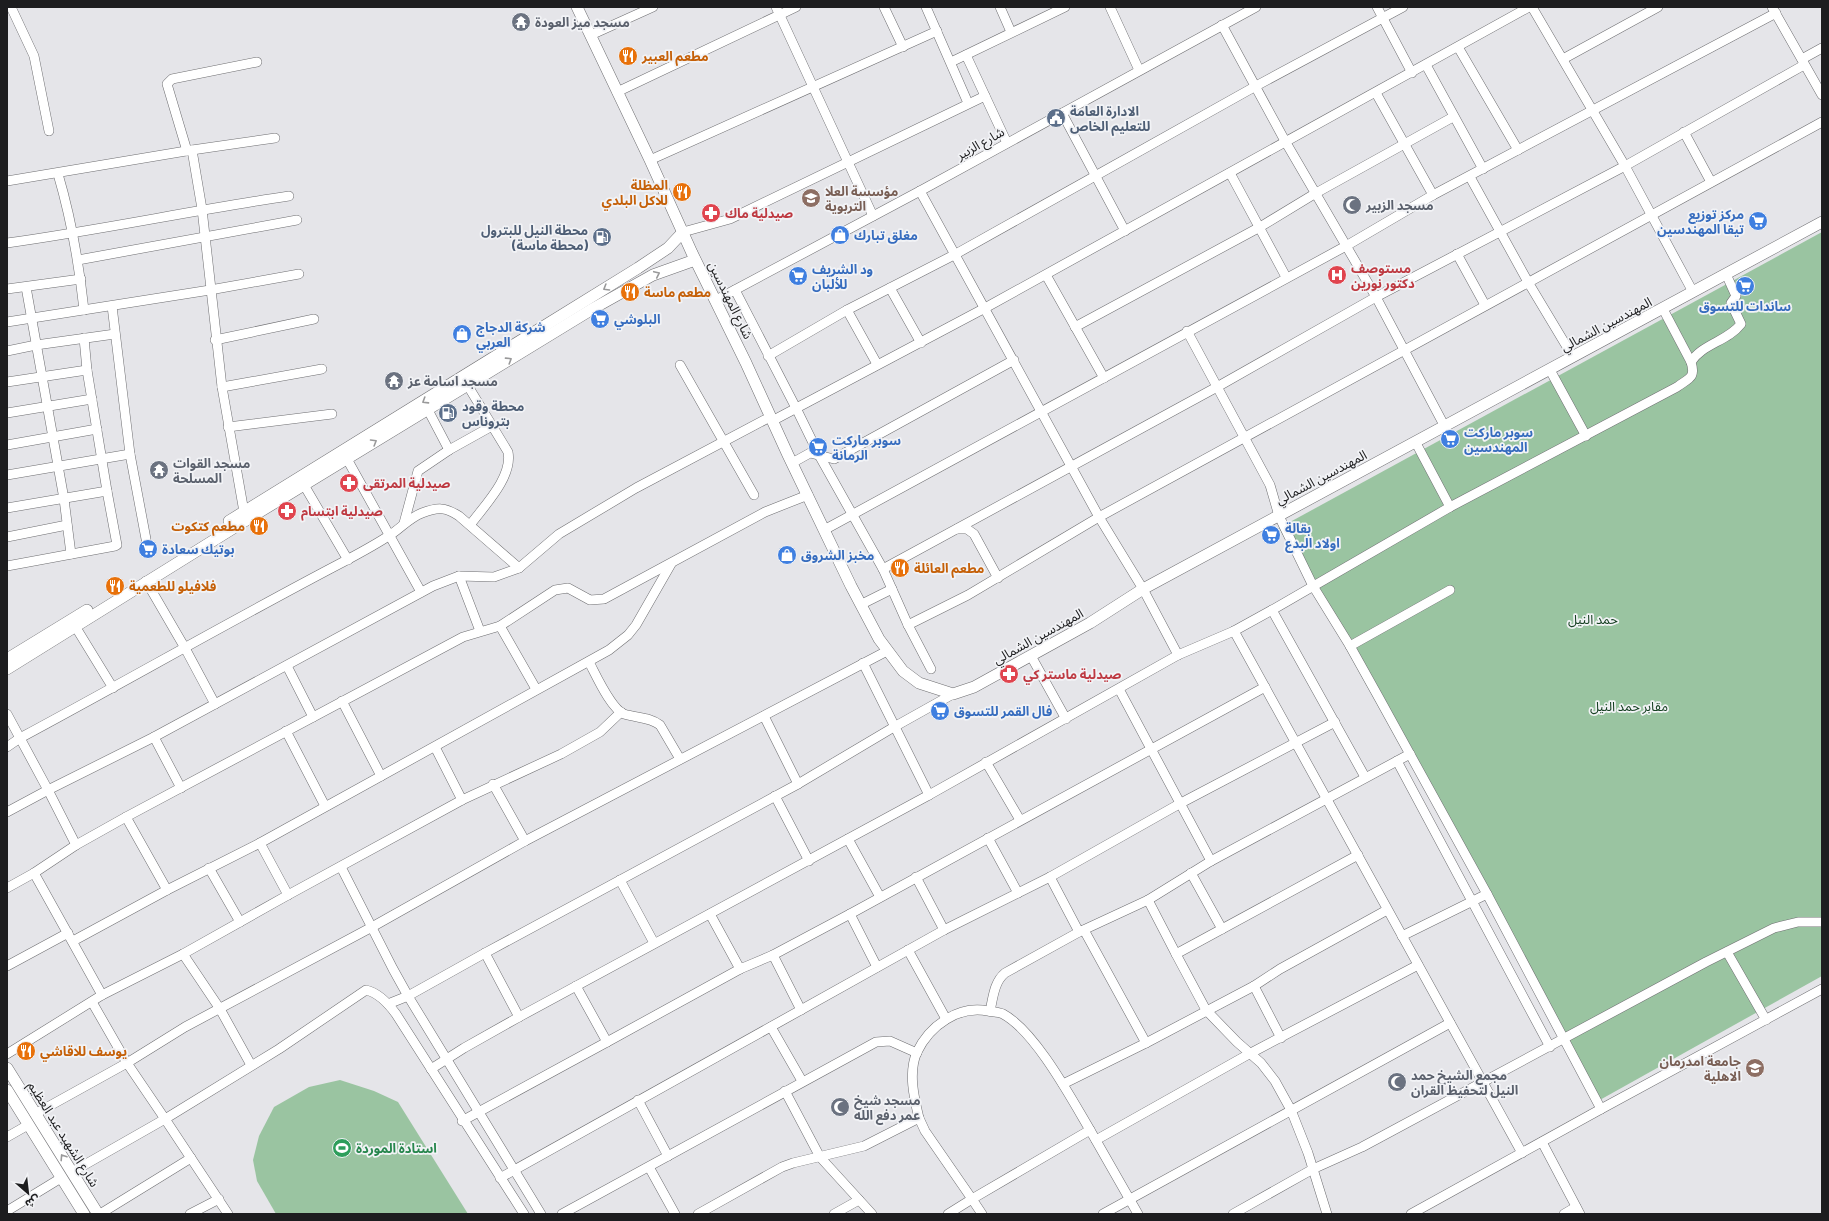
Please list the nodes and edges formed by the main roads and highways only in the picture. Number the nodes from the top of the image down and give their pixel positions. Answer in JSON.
{"nodes":[{"id":1,"x":577,"y":7,"type":"edge"},
{"id":2,"x":1822,"y":222,"type":"edge"},
{"id":3,"x":683,"y":232,"type":"junction"},
{"id":4,"x":696,"y":260,"type":"junction"},
{"id":5,"x":548,"y":330,"type":"junction"},
{"id":6,"x":441,"y":396,"type":"junction"},
{"id":7,"x":246,"y":515,"type":"junction"},
{"id":8,"x":7,"y":659,"type":"edge"},
{"id":9,"x":7,"y":669,"type":"edge"},
{"id":10,"x":953,"y":694,"type":"joint"},
{"id":11,"x":7,"y":1068,"type":"edge"},
{"id":12,"x":7,"y":1090,"type":"edge"},
{"id":13,"x":84,"y":1214,"type":"edge"},
{"id":14,"x":99,"y":1214,"type":"edge"}],
"edges":[{"from":1,"to":3,"type":"main road","name":"شارع المهندسين"},
{"from":2,"to":10,"type":"main road","name":"المهندسين الشمالي"},
{"from":3,"to":4,"type":"main road","name":"شارع المهندسين"},
{"from":3,"to":5,"type":"main road","one_way":true},
{"from":5,"to":4,"type":"main road","one_way":true},
{"from":4,"to":10,"type":"main road","name":"شارع المهندسين"},
{"from":5,"to":6,"type":"main road"},
{"from":6,"to":5,"type":"main road","one_way":true},
{"from":6,"to":7,"type":"main road","one_way":true},
{"from":7,"to":6,"type":"main road","one_way":true},
{"from":7,"to":8,"type":"main road"},
{"from":7,"to":9,"type":"main road"},
{"from":14,"to":11,"type":"main road","name":"شارع الشهيد عبد العظيم","one_way":true},
{"from":12,"to":13,"type":"main road","name":"شارع الشهيد عبد العظيم"}]}
